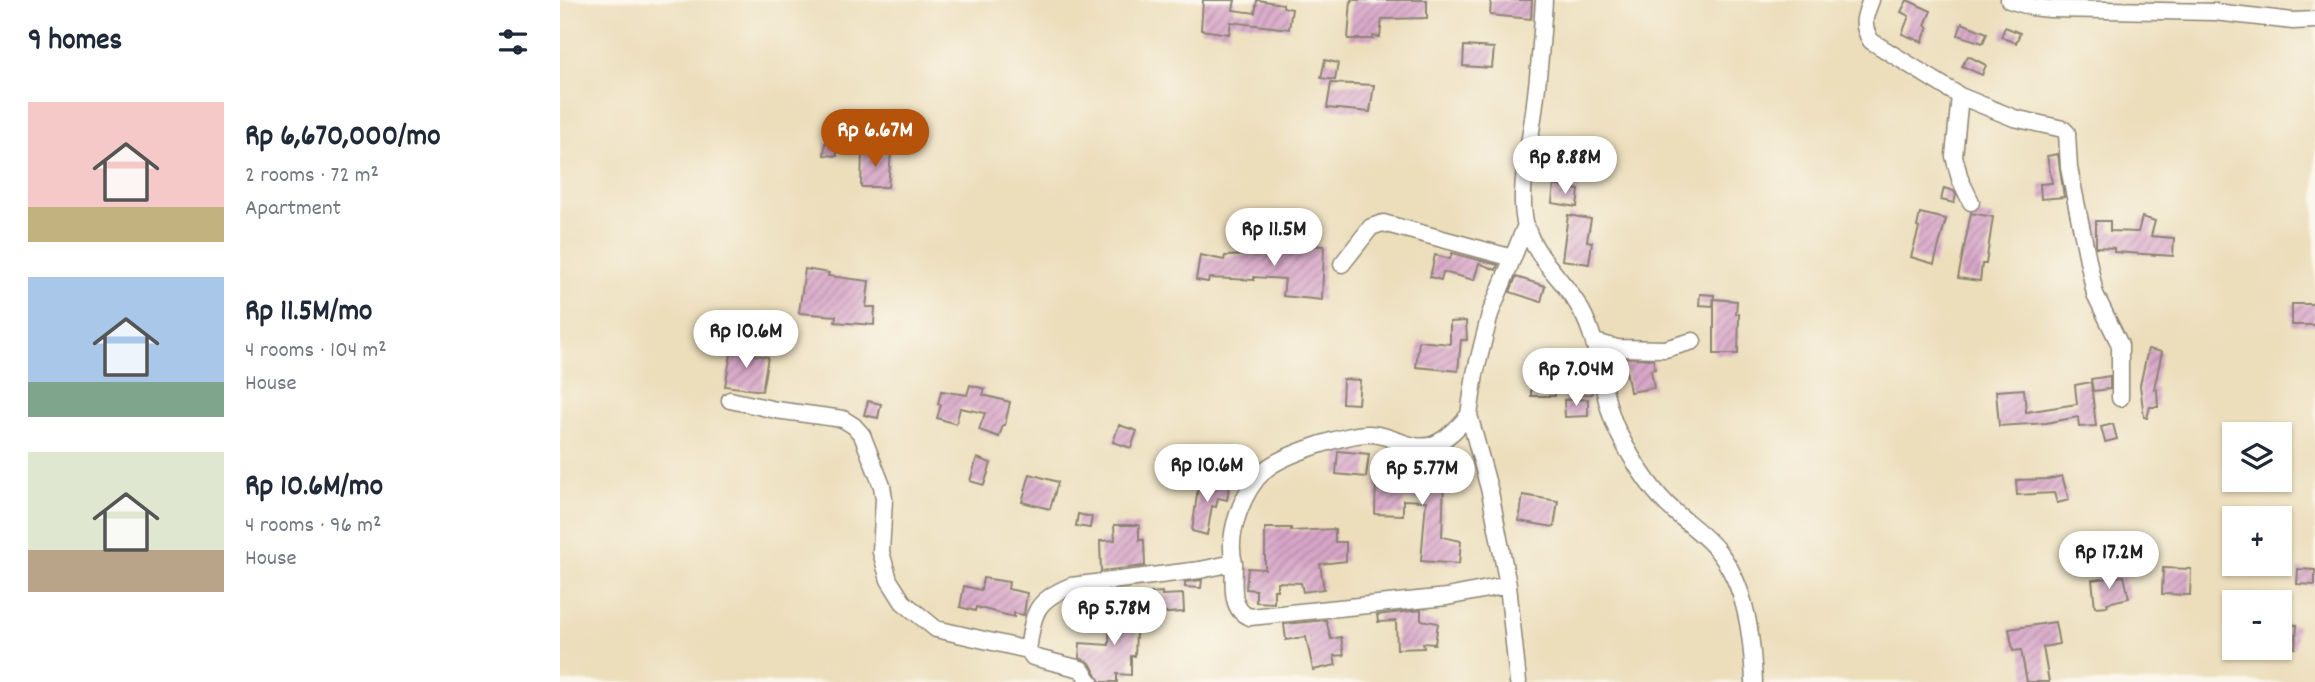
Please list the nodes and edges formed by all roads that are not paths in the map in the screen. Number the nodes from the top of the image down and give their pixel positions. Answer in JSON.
{"nodes":[{"id":1,"x":1544,"y":0,"type":"edge"},
{"id":2,"x":1871,"y":0,"type":"edge"},
{"id":3,"x":2009,"y":0,"type":"edge"},
{"id":4,"x":2315,"y":20,"type":"edge"},
{"id":5,"x":1960,"y":96,"type":"junction"},
{"id":6,"x":1970,"y":202,"type":"dead end"},
{"id":7,"x":1526,"y":225,"type":"junction"},
{"id":8,"x":1513,"y":258,"type":"junction"},
{"id":9,"x":1342,"y":264,"type":"dead end"},
{"id":10,"x":1693,"y":341,"type":"dead end"},
{"id":11,"x":1595,"y":342,"type":"junction"},
{"id":12,"x":2120,"y":398,"type":"dead end"},
{"id":13,"x":730,"y":400,"type":"dead end"},
{"id":14,"x":1469,"y":415,"type":"junction"},
{"id":15,"x":1234,"y":563,"type":"junction"},
{"id":16,"x":1508,"y":585,"type":"junction"},
{"id":17,"x":1028,"y":650,"type":"junction"},
{"id":18,"x":1090,"y":682,"type":"edge"},
{"id":19,"x":1518,"y":682,"type":"edge"},
{"id":20,"x":1754,"y":682,"type":"edge"}],
"edges":[{"from":1,"to":7,"type":"street"},
{"from":2,"to":5,"type":"street"},
{"from":3,"to":4,"type":"street"},
{"from":5,"to":6,"type":"street"},
{"from":5,"to":12,"type":"street"},
{"from":7,"to":8,"type":"street"},
{"from":7,"to":11,"type":"street"},
{"from":8,"to":9,"type":"street"},
{"from":8,"to":14,"type":"street"},
{"from":10,"to":11,"type":"street"},
{"from":11,"to":20,"type":"street"},
{"from":13,"to":17,"type":"street"},
{"from":14,"to":15,"type":"street"},
{"from":14,"to":16,"type":"street"},
{"from":15,"to":16,"type":"street"},
{"from":15,"to":17,"type":"street"},
{"from":16,"to":19,"type":"street"},
{"from":17,"to":18,"type":"street"}]}
